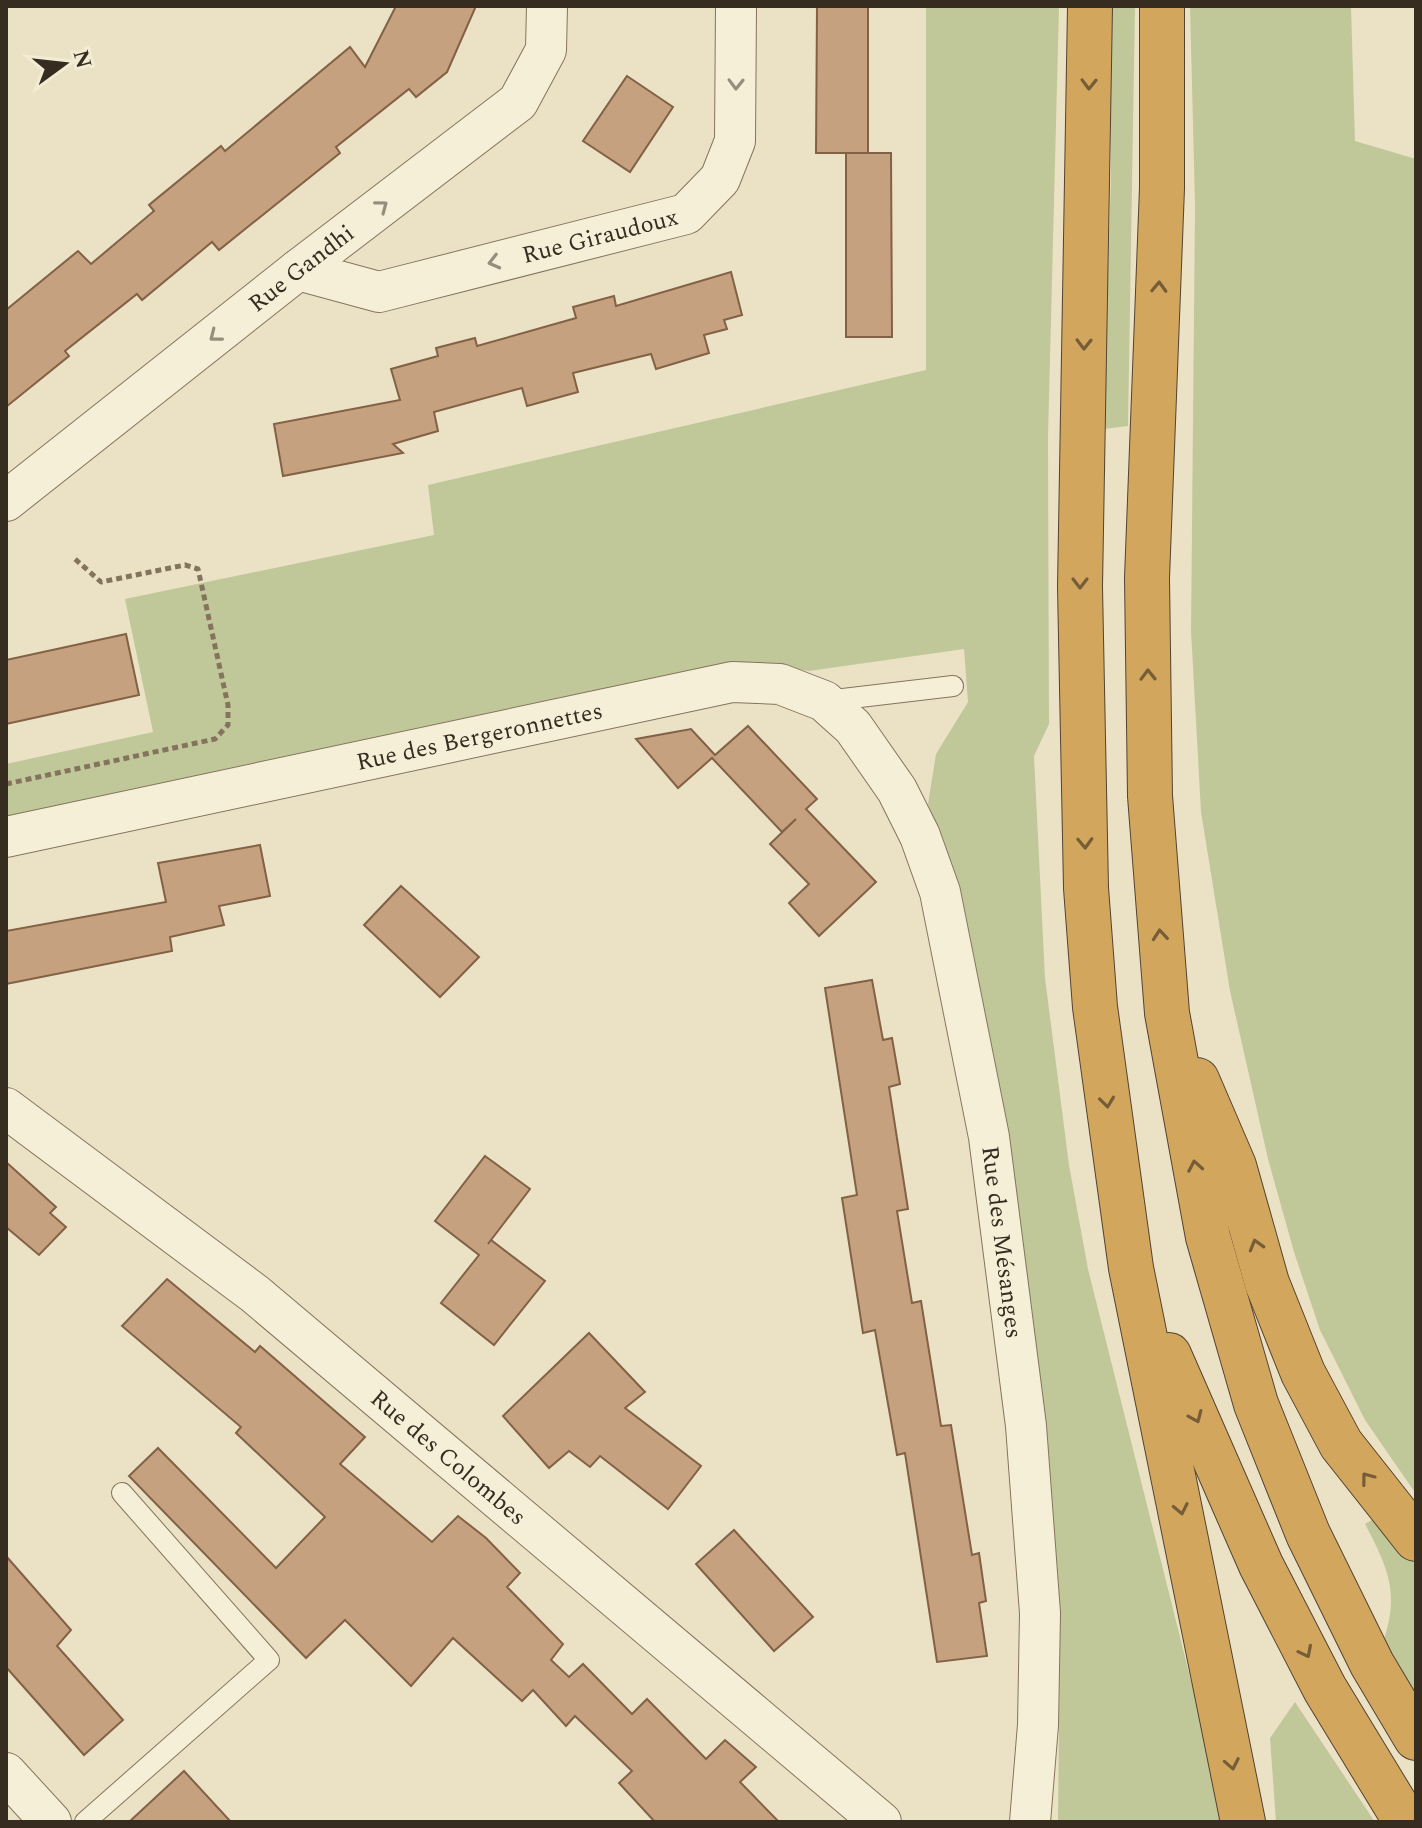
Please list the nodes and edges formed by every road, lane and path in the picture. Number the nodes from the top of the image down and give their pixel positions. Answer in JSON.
{"nodes":[{"id":1,"x":547,"y":6,"type":"edge"},
{"id":2,"x":736,"y":6,"type":"edge"},
{"id":3,"x":1090,"y":6,"type":"edge"},
{"id":4,"x":1162,"y":6,"type":"edge"},
{"id":5,"x":298,"y":270,"type":"junction"},
{"id":6,"x":6,"y":501,"type":"edge"},
{"id":7,"x":75,"y":559,"type":"dead end"},
{"id":8,"x":953,"y":686,"type":"dead end"},
{"id":9,"x":824,"y":701,"type":"junction"},
{"id":10,"x":6,"y":784,"type":"edge"},
{"id":11,"x":6,"y":837,"type":"edge"},
{"id":12,"x":1167,"y":1013,"type":"junction"},
{"id":13,"x":6,"y":1108,"type":"edge"},
{"id":14,"x":1131,"y":1268,"type":"junction"},
{"id":15,"x":122,"y":1493,"type":"dead end"},
{"id":16,"x":1416,"y":1539,"type":"edge"},
{"id":17,"x":1416,"y":1738,"type":"edge"},
{"id":18,"x":6,"y":1773,"type":"edge"},
{"id":19,"x":51,"y":1822,"type":"edge"},
{"id":20,"x":85,"y":1822,"type":"edge"},
{"id":21,"x":881,"y":1822,"type":"edge"},
{"id":22,"x":1030,"y":1822,"type":"edge"},
{"id":23,"x":1243,"y":1822,"type":"edge"},
{"id":24,"x":1406,"y":1822,"type":"edge"}],
"edges":[{"from":5,"to":1,"type":"street","name":"Rue Gandhi","one_way":true},
{"from":2,"to":5,"type":"street","name":"Rue Giraudoux","one_way":true},
{"from":3,"to":14,"type":"highway","one_way":true},
{"from":12,"to":4,"type":"highway","one_way":true},
{"from":5,"to":6,"type":"street","name":"Rue Gandhi","one_way":true},
{"from":7,"to":10,"type":"path"},
{"from":8,"to":9,"type":"lane","name":"Rue des Bergeronnettes"},
{"from":9,"to":11,"type":"street","name":"Rue des Bergeronnettes"},
{"from":9,"to":22,"type":"street","name":"Rue des Mésanges"},
{"from":16,"to":12,"type":"highway","one_way":true},
{"from":17,"to":12,"type":"highway","one_way":true},
{"from":13,"to":21,"type":"street","name":"Rue des Colombes"},
{"from":14,"to":23,"type":"highway","one_way":true},
{"from":14,"to":24,"type":"highway","one_way":true},
{"from":15,"to":20,"type":"lane"},
{"from":18,"to":19,"type":"street"}]}
